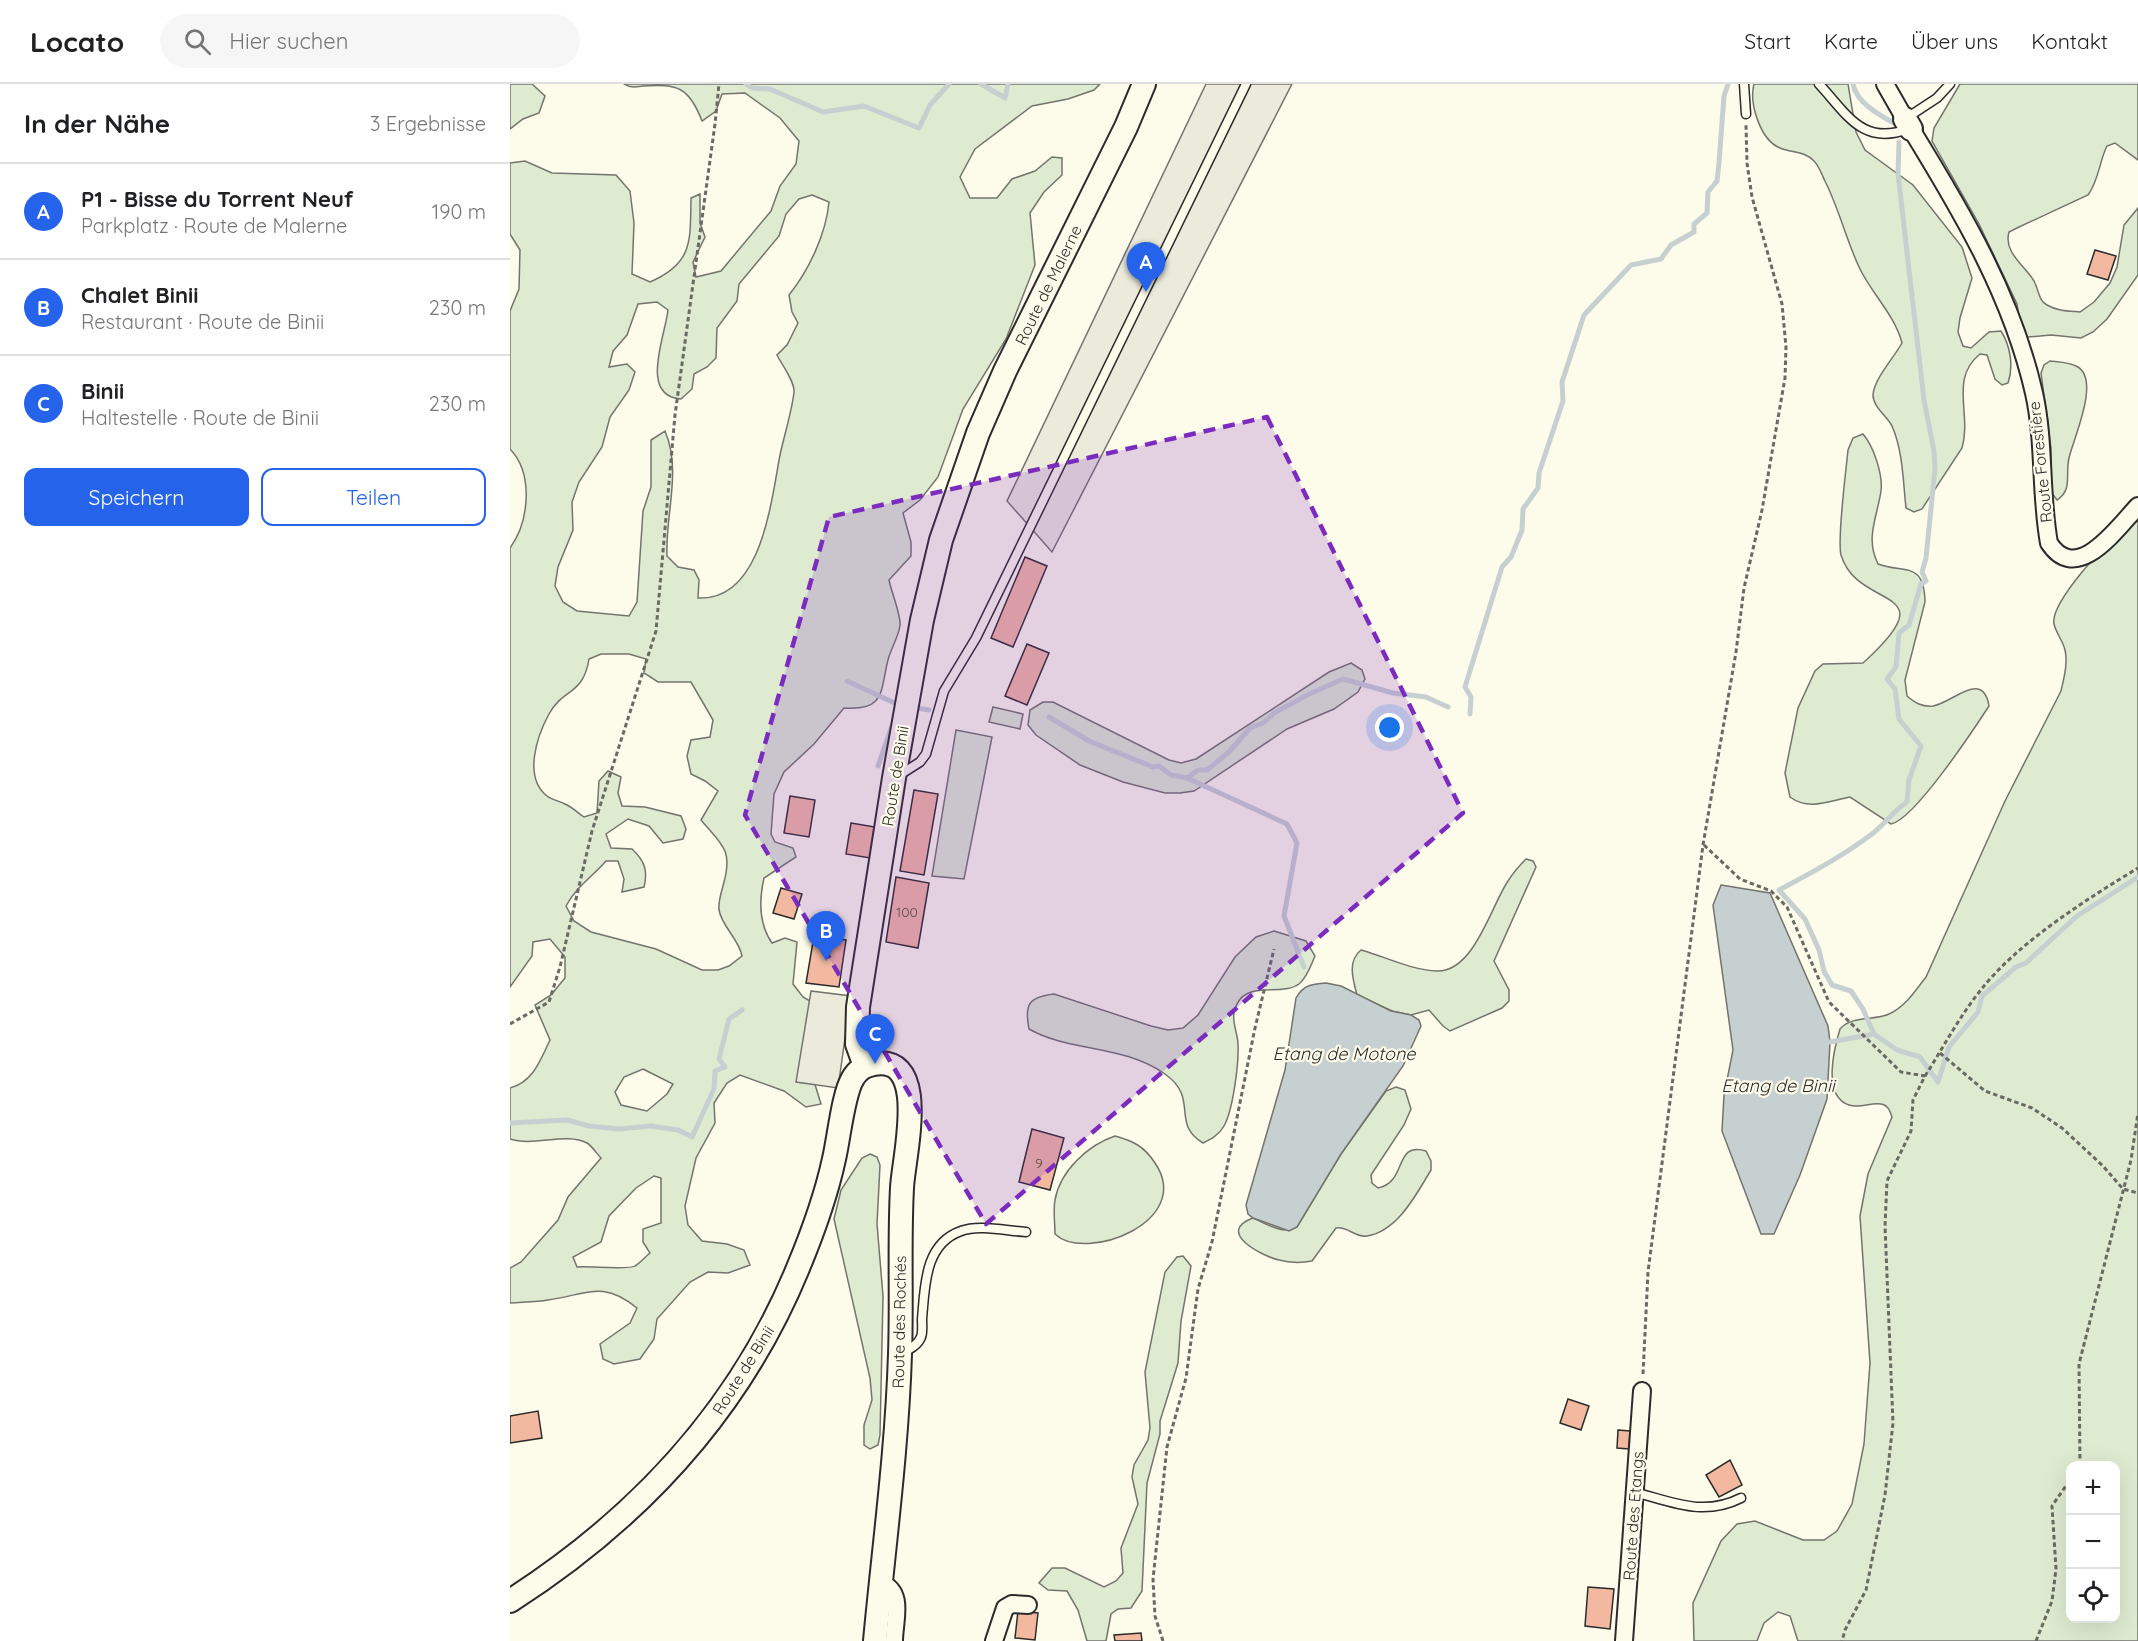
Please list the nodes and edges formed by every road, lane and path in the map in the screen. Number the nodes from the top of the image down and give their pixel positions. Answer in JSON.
{"nodes":[{"id":1,"x":718,"y":84,"type":"edge"},
{"id":2,"x":1144,"y":84,"type":"edge"},
{"id":3,"x":1246,"y":84,"type":"edge"},
{"id":4,"x":1744,"y":84,"type":"edge"},
{"id":5,"x":1819,"y":84,"type":"edge"},
{"id":6,"x":1885,"y":84,"type":"edge"},
{"id":7,"x":1950,"y":84,"type":"edge"},
{"id":8,"x":1746,"y":114,"type":"joint"},
{"id":9,"x":1908,"y":124,"type":"junction"},
{"id":10,"x":957,"y":488,"type":"joint"},
{"id":11,"x":2138,"y":506,"type":"edge"},
{"id":12,"x":894,"y":778,"type":"junction"},
{"id":13,"x":1703,"y":845,"type":"junction"},
{"id":14,"x":2138,"y":868,"type":"edge"},
{"id":15,"x":1274,"y":950,"type":"dead end"},
{"id":16,"x":510,"y":1024,"type":"edge"},
{"id":17,"x":1941,"y":1054,"type":"junction"},
{"id":18,"x":865,"y":1066,"type":"junction"},
{"id":19,"x":1926,"y":1076,"type":"junction"},
{"id":20,"x":2138,"y":1113,"type":"edge"},
{"id":21,"x":2123,"y":1189,"type":"junction"},
{"id":22,"x":2138,"y":1193,"type":"edge"},
{"id":23,"x":1026,"y":1232,"type":"dead end"},
{"id":24,"x":900,"y":1353,"type":"junction"},
{"id":25,"x":1642,"y":1391,"type":"joint"},
{"id":26,"x":2080,"y":1461,"type":"edge"},
{"id":27,"x":2066,"y":1485,"type":"edge"},
{"id":28,"x":1634,"y":1492,"type":"junction"},
{"id":29,"x":1741,"y":1498,"type":"dead end"},
{"id":30,"x":881,"y":1583,"type":"junction"},
{"id":31,"x":510,"y":1601,"type":"edge"},
{"id":32,"x":1028,"y":1605,"type":"dead end"},
{"id":33,"x":875,"y":1641,"type":"edge"},
{"id":34,"x":894,"y":1641,"type":"edge"},
{"id":35,"x":994,"y":1641,"type":"edge"},
{"id":36,"x":1163,"y":1641,"type":"edge"},
{"id":37,"x":1624,"y":1641,"type":"edge"},
{"id":38,"x":1842,"y":1641,"type":"edge"},
{"id":39,"x":2036,"y":1641,"type":"edge"}],
"edges":[{"from":1,"to":16,"type":"path"},
{"from":2,"to":10,"type":"street","name":"Route de Malerne"},
{"from":3,"to":12,"type":"lane"},
{"from":4,"to":8,"type":"lane"},
{"from":5,"to":9,"type":"lane"},
{"from":6,"to":9,"type":"street","name":"Route Forestière"},
{"from":7,"to":9,"type":"lane"},
{"from":8,"to":13,"type":"path"},
{"from":9,"to":11,"type":"street","name":"Route Forestière"},
{"from":10,"to":12,"type":"street","name":"Route de Binii"},
{"from":12,"to":18,"type":"street","name":"Route de Binii"},
{"from":13,"to":19,"type":"path"},
{"from":13,"to":25,"type":"path"},
{"from":14,"to":17,"type":"path"},
{"from":15,"to":36,"type":"path"},
{"from":17,"to":19,"type":"path"},
{"from":17,"to":21,"type":"path"},
{"from":18,"to":24,"type":"street","name":"Route des Rochés"},
{"from":18,"to":31,"type":"street","name":"Route de Binii"},
{"from":19,"to":38,"type":"path"},
{"from":20,"to":21,"type":"path"},
{"from":21,"to":22,"type":"path"},
{"from":21,"to":26,"type":"path"},
{"from":23,"to":24,"type":"lane"},
{"from":24,"to":30,"type":"street","name":"Route des Rochés"},
{"from":25,"to":28,"type":"street","name":"Route des Etangs"},
{"from":27,"to":39,"type":"path"},
{"from":28,"to":29,"type":"lane"},
{"from":28,"to":37,"type":"street","name":"Route des Etangs"},
{"from":30,"to":33,"type":"street","name":"Route des Rochés"},
{"from":30,"to":34,"type":"street"},
{"from":32,"to":35,"type":"street"}]}
